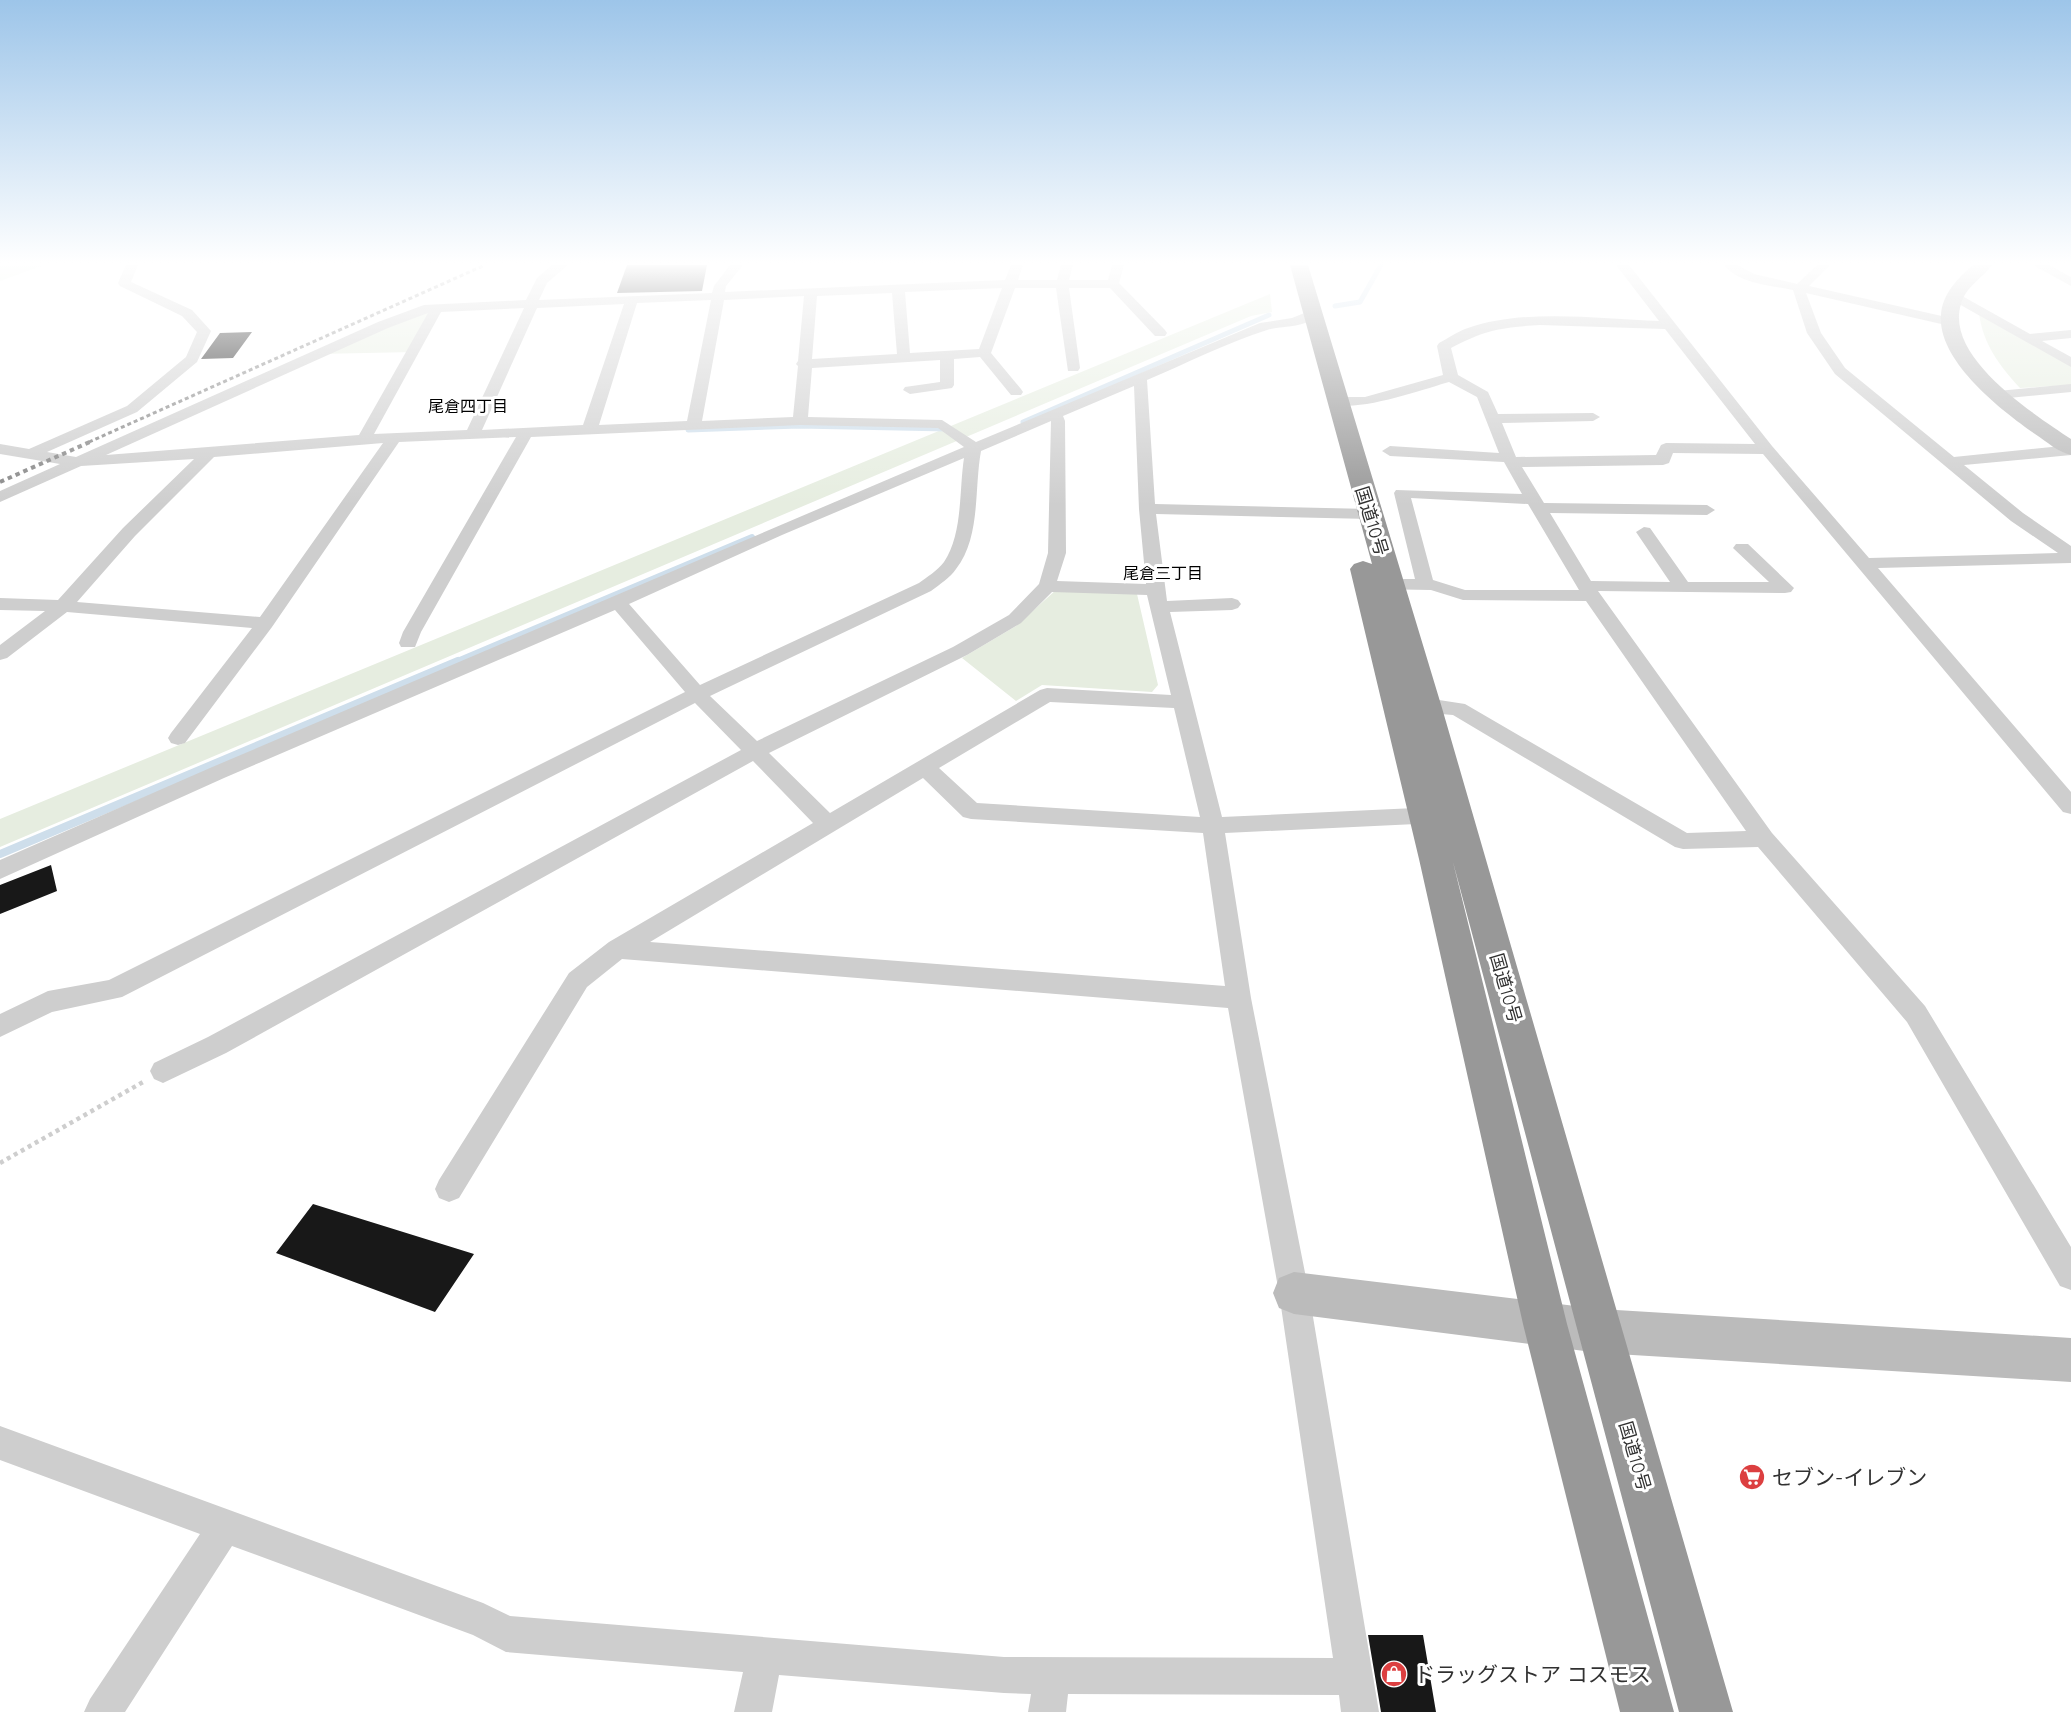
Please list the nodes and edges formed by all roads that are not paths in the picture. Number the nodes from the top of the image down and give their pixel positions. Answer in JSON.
{"nodes":[{"id":1,"x":198,"y":345,"type":"edge"},
{"id":2,"x":337,"y":345,"type":"edge"},
{"id":3,"x":416,"y":345,"type":"edge"},
{"id":4,"x":513,"y":345,"type":"edge"},
{"id":5,"x":617,"y":345,"type":"edge"},
{"id":6,"x":709,"y":345,"type":"edge"},
{"id":7,"x":805,"y":345,"type":"edge"},
{"id":8,"x":903,"y":345,"type":"edge"},
{"id":9,"x":987,"y":345,"type":"edge"},
{"id":10,"x":1070,"y":345,"type":"edge"},
{"id":11,"x":1220,"y":345,"type":"edge"},
{"id":12,"x":1311,"y":345,"type":"edge"},
{"id":13,"x":1313,"y":345,"type":"edge"},
{"id":14,"x":1446,"y":345,"type":"edge"},
{"id":15,"x":1682,"y":345,"type":"edge"},
{"id":16,"x":1819,"y":345,"type":"edge"},
{"id":17,"x":1959,"y":345,"type":"edge"},
{"id":18,"x":2041,"y":345,"type":"edge"},
{"id":19,"x":984,"y":353,"type":"junction"},
{"id":20,"x":947,"y":355,"type":"junction"},
{"id":21,"x":904,"y":358,"type":"junction"},
{"id":22,"x":2071,"y":363,"type":"edge"},
{"id":23,"x":803,"y":364,"type":"junction"},
{"id":24,"x":1073,"y":368,"type":"dead end"},
{"id":25,"x":1451,"y":377,"type":"junction"},
{"id":26,"x":1140,"y":379,"type":"junction"},
{"id":27,"x":2071,"y":388,"type":"edge"},
{"id":28,"x":910,"y":390,"type":"dead end"},
{"id":29,"x":1016,"y":392,"type":"dead end"},
{"id":30,"x":1998,"y":395,"type":"junction"},
{"id":31,"x":1335,"y":400,"type":"junction"},
{"id":32,"x":1055,"y":413,"type":"junction"},
{"id":33,"x":1593,"y":417,"type":"dead end"},
{"id":34,"x":1494,"y":419,"type":"junction"},
{"id":35,"x":800,"y":421,"type":"junction"},
{"id":36,"x":694,"y":425,"type":"junction"},
{"id":37,"x":590,"y":428,"type":"junction"},
{"id":38,"x":527,"y":430,"type":"junction"},
{"id":39,"x":473,"y":433,"type":"junction"},
{"id":40,"x":395,"y":437,"type":"junction"},
{"id":41,"x":364,"y":439,"type":"junction"},
{"id":42,"x":974,"y":447,"type":"junction"},
{"id":43,"x":0,"y":449,"type":"edge"},
{"id":44,"x":1767,"y":449,"type":"junction"},
{"id":45,"x":2071,"y":450,"type":"edge"},
{"id":46,"x":1390,"y":451,"type":"dead end"},
{"id":47,"x":31,"y":453,"type":"junction"},
{"id":48,"x":209,"y":453,"type":"junction"},
{"id":49,"x":1511,"y":460,"type":"junction"},
{"id":50,"x":76,"y":462,"type":"junction"},
{"id":51,"x":1951,"y":462,"type":"junction"},
{"id":52,"x":0,"y":497,"type":"edge"},
{"id":53,"x":1538,"y":503,"type":"junction"},
{"id":54,"x":1147,"y":509,"type":"junction"},
{"id":55,"x":1707,"y":510,"type":"dead end"},
{"id":56,"x":1359,"y":514,"type":"junction"},
{"id":57,"x":1644,"y":532,"type":"dead end"},
{"id":58,"x":1742,"y":548,"type":"dead end"},
{"id":59,"x":2071,"y":556,"type":"edge"},
{"id":60,"x":1863,"y":563,"type":"junction"},
{"id":61,"x":1395,"y":585,"type":"junction"},
{"id":62,"x":1047,"y":586,"type":"junction"},
{"id":63,"x":1683,"y":587,"type":"junction"},
{"id":64,"x":1589,"y":591,"type":"junction"},
{"id":65,"x":1157,"y":598,"type":"junction"},
{"id":66,"x":618,"y":602,"type":"junction"},
{"id":67,"x":0,"y":604,"type":"edge"},
{"id":68,"x":1232,"y":604,"type":"dead end"},
{"id":69,"x":63,"y":606,"type":"junction"},
{"id":70,"x":265,"y":623,"type":"junction"},
{"id":71,"x":408,"y":643,"type":"dead end"},
{"id":72,"x":0,"y":654,"type":"edge"},
{"id":73,"x":697,"y":694,"type":"junction"},
{"id":74,"x":1182,"y":702,"type":"junction"},
{"id":75,"x":1412,"y":706,"type":"junction"},
{"id":76,"x":178,"y":738,"type":"dead end"},
{"id":77,"x":755,"y":751,"type":"junction"},
{"id":78,"x":926,"y":768,"type":"junction"},
{"id":79,"x":2071,"y":806,"type":"edge"},
{"id":80,"x":1440,"y":815,"type":"junction"},
{"id":81,"x":827,"y":823,"type":"junction"},
{"id":82,"x":1213,"y":826,"type":"junction"},
{"id":83,"x":1764,"y":839,"type":"junction"},
{"id":84,"x":0,"y":870,"type":"edge"},
{"id":85,"x":618,"y":949,"type":"junction"},
{"id":86,"x":1239,"y":998,"type":"junction"},
{"id":87,"x":0,"y":1026,"type":"edge"},
{"id":88,"x":163,"y":1071,"type":"road end"},
{"id":89,"x":449,"y":1189,"type":"dead end"},
{"id":90,"x":2071,"y":1275,"type":"edge"},
{"id":91,"x":1294,"y":1293,"type":"junction"},
{"id":92,"x":1545,"y":1324,"type":"junction"},
{"id":93,"x":1600,"y":1332,"type":"junction"},
{"id":94,"x":2071,"y":1360,"type":"edge"},
{"id":95,"x":0,"y":1442,"type":"edge"},
{"id":96,"x":225,"y":1527,"type":"junction"},
{"id":97,"x":765,"y":1656,"type":"junction"},
{"id":98,"x":1052,"y":1676,"type":"junction"},
{"id":99,"x":1358,"y":1694,"type":"edge"},
{"id":100,"x":104,"y":1712,"type":"edge"},
{"id":101,"x":753,"y":1712,"type":"edge"},
{"id":102,"x":1047,"y":1712,"type":"edge"},
{"id":103,"x":1647,"y":1712,"type":"edge"},
{"id":104,"x":1706,"y":1712,"type":"edge"}],
"edges":[{"from":1,"to":47,"type":"street"},
{"from":2,"to":50,"type":"street"},
{"from":3,"to":41,"type":"street"},
{"from":4,"to":39,"type":"street"},
{"from":5,"to":37,"type":"street"},
{"from":6,"to":36,"type":"street"},
{"from":7,"to":23,"type":"street"},
{"from":8,"to":21,"type":"street"},
{"from":9,"to":19,"type":"street"},
{"from":10,"to":24,"type":"street"},
{"from":11,"to":26,"type":"street"},
{"from":12,"to":56,"type":"highway","name":"国道10号"},
{"from":13,"to":31,"type":"highway","name":"国道10号"},
{"from":14,"to":25,"type":"street"},
{"from":15,"to":44,"type":"street"},
{"from":16,"to":51,"type":"street"},
{"from":17,"to":30,"type":"street"},
{"from":18,"to":22,"type":"street"},
{"from":19,"to":20,"type":"street"},
{"from":19,"to":29,"type":"street"},
{"from":20,"to":21,"type":"street"},
{"from":20,"to":28,"type":"street"},
{"from":21,"to":23,"type":"street"},
{"from":23,"to":35,"type":"street"},
{"from":25,"to":31,"type":"street"},
{"from":25,"to":34,"type":"street"},
{"from":26,"to":32,"type":"street"},
{"from":26,"to":54,"type":"street"},
{"from":27,"to":30,"type":"street"},
{"from":30,"to":45,"type":"street"},
{"from":31,"to":56,"type":"highway","name":"国道10号"},
{"from":32,"to":42,"type":"street"},
{"from":32,"to":62,"type":"street"},
{"from":33,"to":34,"type":"street"},
{"from":34,"to":49,"type":"street"},
{"from":35,"to":36,"type":"street"},
{"from":35,"to":42,"type":"street"},
{"from":36,"to":37,"type":"street"},
{"from":37,"to":38,"type":"street"},
{"from":38,"to":39,"type":"street"},
{"from":38,"to":71,"type":"street"},
{"from":39,"to":40,"type":"street"},
{"from":40,"to":41,"type":"street"},
{"from":40,"to":70,"type":"street"},
{"from":41,"to":48,"type":"street"},
{"from":42,"to":66,"type":"street"},
{"from":42,"to":73,"type":"street"},
{"from":43,"to":47,"type":"street"},
{"from":44,"to":49,"type":"street"},
{"from":44,"to":60,"type":"street"},
{"from":45,"to":51,"type":"street"},
{"from":46,"to":49,"type":"street"},
{"from":47,"to":50,"type":"street"},
{"from":48,"to":50,"type":"street"},
{"from":48,"to":69,"type":"street"},
{"from":49,"to":53,"type":"street"},
{"from":50,"to":52,"type":"street"},
{"from":51,"to":59,"type":"street"},
{"from":53,"to":55,"type":"street"},
{"from":53,"to":61,"type":"street"},
{"from":53,"to":64,"type":"street"},
{"from":54,"to":56,"type":"street"},
{"from":54,"to":65,"type":"street"},
{"from":56,"to":61,"type":"highway","name":"国道10号"},
{"from":57,"to":63,"type":"street"},
{"from":58,"to":63,"type":"street"},
{"from":59,"to":60,"type":"street"},
{"from":60,"to":79,"type":"street"},
{"from":61,"to":64,"type":"street"},
{"from":61,"to":75,"type":"highway","name":"国道10号"},
{"from":62,"to":65,"type":"street"},
{"from":62,"to":77,"type":"street"},
{"from":63,"to":64,"type":"street"},
{"from":64,"to":83,"type":"street"},
{"from":65,"to":68,"type":"street"},
{"from":65,"to":74,"type":"street"},
{"from":66,"to":73,"type":"street"},
{"from":66,"to":84,"type":"street"},
{"from":67,"to":69,"type":"street"},
{"from":69,"to":70,"type":"street"},
{"from":69,"to":72,"type":"street"},
{"from":70,"to":76,"type":"street"},
{"from":73,"to":77,"type":"street"},
{"from":73,"to":87,"type":"street"},
{"from":74,"to":78,"type":"street"},
{"from":74,"to":82,"type":"street"},
{"from":75,"to":80,"type":"highway","name":"国道10号"},
{"from":75,"to":83,"type":"street"},
{"from":77,"to":81,"type":"street"},
{"from":77,"to":88,"type":"street"},
{"from":78,"to":81,"type":"street"},
{"from":78,"to":82,"type":"street"},
{"from":80,"to":82,"type":"street"},
{"from":80,"to":92,"type":"highway","name":"国道10号"},
{"from":80,"to":93,"type":"highway","name":"国道10号"},
{"from":81,"to":85,"type":"street"},
{"from":82,"to":86,"type":"street"},
{"from":83,"to":90,"type":"street"},
{"from":85,"to":86,"type":"street"},
{"from":85,"to":89,"type":"street"},
{"from":86,"to":91,"type":"street"},
{"from":91,"to":92,"type":"street"},
{"from":91,"to":99,"type":"street"},
{"from":92,"to":93,"type":"street"},
{"from":92,"to":103,"type":"highway","name":"国道10号"},
{"from":93,"to":94,"type":"street"},
{"from":93,"to":104,"type":"highway","name":"国道10号"},
{"from":95,"to":96,"type":"street"},
{"from":96,"to":97,"type":"street"},
{"from":96,"to":100,"type":"street"},
{"from":97,"to":98,"type":"street"},
{"from":97,"to":101,"type":"street"},
{"from":98,"to":99,"type":"street"},
{"from":98,"to":102,"type":"street"}]}
